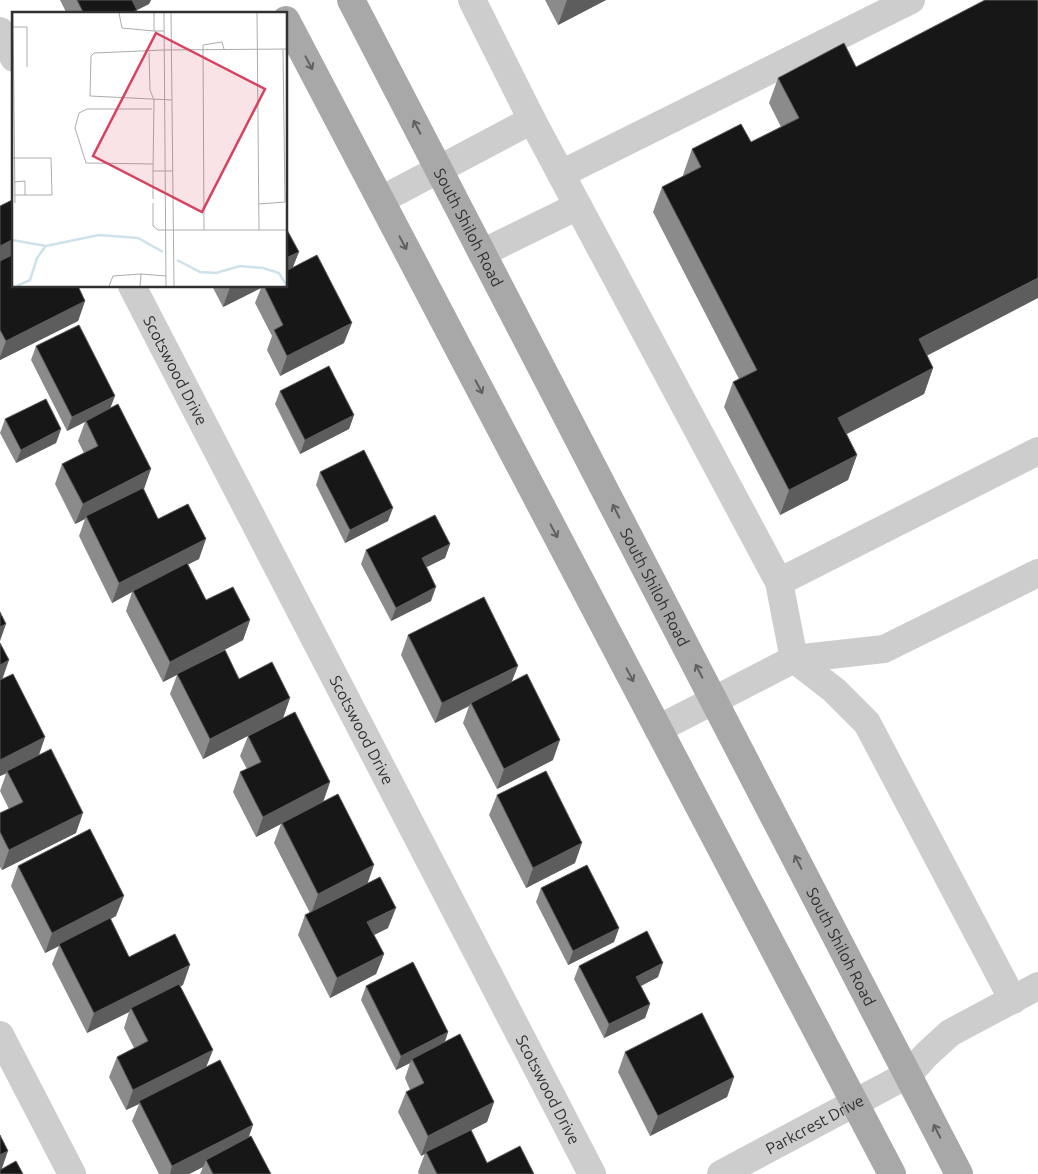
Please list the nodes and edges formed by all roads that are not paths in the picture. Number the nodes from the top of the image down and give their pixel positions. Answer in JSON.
{"nodes":[{"id":1,"x":276,"y":0,"type":"edge"},
{"id":2,"x":351,"y":0,"type":"edge"},
{"id":3,"x":472,"y":0,"type":"edge"},
{"id":4,"x":911,"y":0,"type":"edge"},
{"id":5,"x":282,"y":12,"type":"edge"},
{"id":6,"x":288,"y":24,"type":"edge"},
{"id":7,"x":0,"y":31,"type":"edge"},
{"id":8,"x":12,"y":54,"type":"edge"},
{"id":9,"x":532,"y":120,"type":"junction"},
{"id":10,"x":439,"y":170,"type":"junction"},
{"id":11,"x":561,"y":174,"type":"junction"},
{"id":12,"x":380,"y":200,"type":"junction"},
{"id":13,"x":578,"y":206,"type":"junction"},
{"id":14,"x":482,"y":253,"type":"junction"},
{"id":15,"x":133,"y":288,"type":"edge"},
{"id":16,"x":1038,"y":451,"type":"edge"},
{"id":17,"x":1038,"y":573,"type":"edge"},
{"id":18,"x":779,"y":582,"type":"junction"},
{"id":19,"x":794,"y":658,"type":"junction"},
{"id":20,"x":714,"y":700,"type":"junction"},
{"id":21,"x":658,"y":729,"type":"junction"},
{"id":22,"x":1038,"y":986,"type":"edge"},
{"id":23,"x":1013,"y":1000,"type":"junction"},
{"id":24,"x":0,"y":1035,"type":"edge"},
{"id":25,"x":908,"y":1074,"type":"junction"},
{"id":26,"x":854,"y":1103,"type":"junction"},
{"id":27,"x":72,"y":1174,"type":"edge"},
{"id":28,"x":592,"y":1174,"type":"edge"},
{"id":29,"x":721,"y":1174,"type":"edge"},
{"id":30,"x":892,"y":1174,"type":"edge"},
{"id":31,"x":959,"y":1174,"type":"edge"}],
"edges":[{"from":1,"to":5,"type":"main road"},
{"from":10,"to":2,"type":"main road","name":"South Shiloh Road","one_way":true},
{"from":3,"to":9,"type":"street"},
{"from":4,"to":11,"type":"street"},
{"from":6,"to":12,"type":"main road","one_way":true},
{"from":7,"to":8,"type":"street"},
{"from":9,"to":10,"type":"street"},
{"from":9,"to":11,"type":"street"},
{"from":10,"to":12,"type":"street"},
{"from":10,"to":14,"type":"main road","name":"South Shiloh Road"},
{"from":11,"to":13,"type":"street"},
{"from":12,"to":21,"type":"main road","one_way":true},
{"from":13,"to":14,"type":"street"},
{"from":13,"to":18,"type":"street"},
{"from":20,"to":14,"type":"main road","name":"South Shiloh Road","one_way":true},
{"from":15,"to":28,"type":"street","name":"Scotswood Drive"},
{"from":16,"to":18,"type":"street"},
{"from":17,"to":19,"type":"street"},
{"from":18,"to":19,"type":"street"},
{"from":19,"to":20,"type":"street"},
{"from":19,"to":23,"type":"street"},
{"from":20,"to":21,"type":"street"},
{"from":25,"to":20,"type":"main road","name":"South Shiloh Road","one_way":true},
{"from":21,"to":26,"type":"main road"},
{"from":22,"to":23,"type":"street","name":"Parkcrest Drive"},
{"from":23,"to":25,"type":"street","name":"Parkcrest Drive"},
{"from":24,"to":27,"type":"street"},
{"from":25,"to":26,"type":"street","name":"Parkcrest Drive"},
{"from":31,"to":25,"type":"main road","name":"South Shiloh Road","one_way":true},
{"from":26,"to":29,"type":"street","name":"Parkcrest Drive"},
{"from":26,"to":30,"type":"main road"}]}
